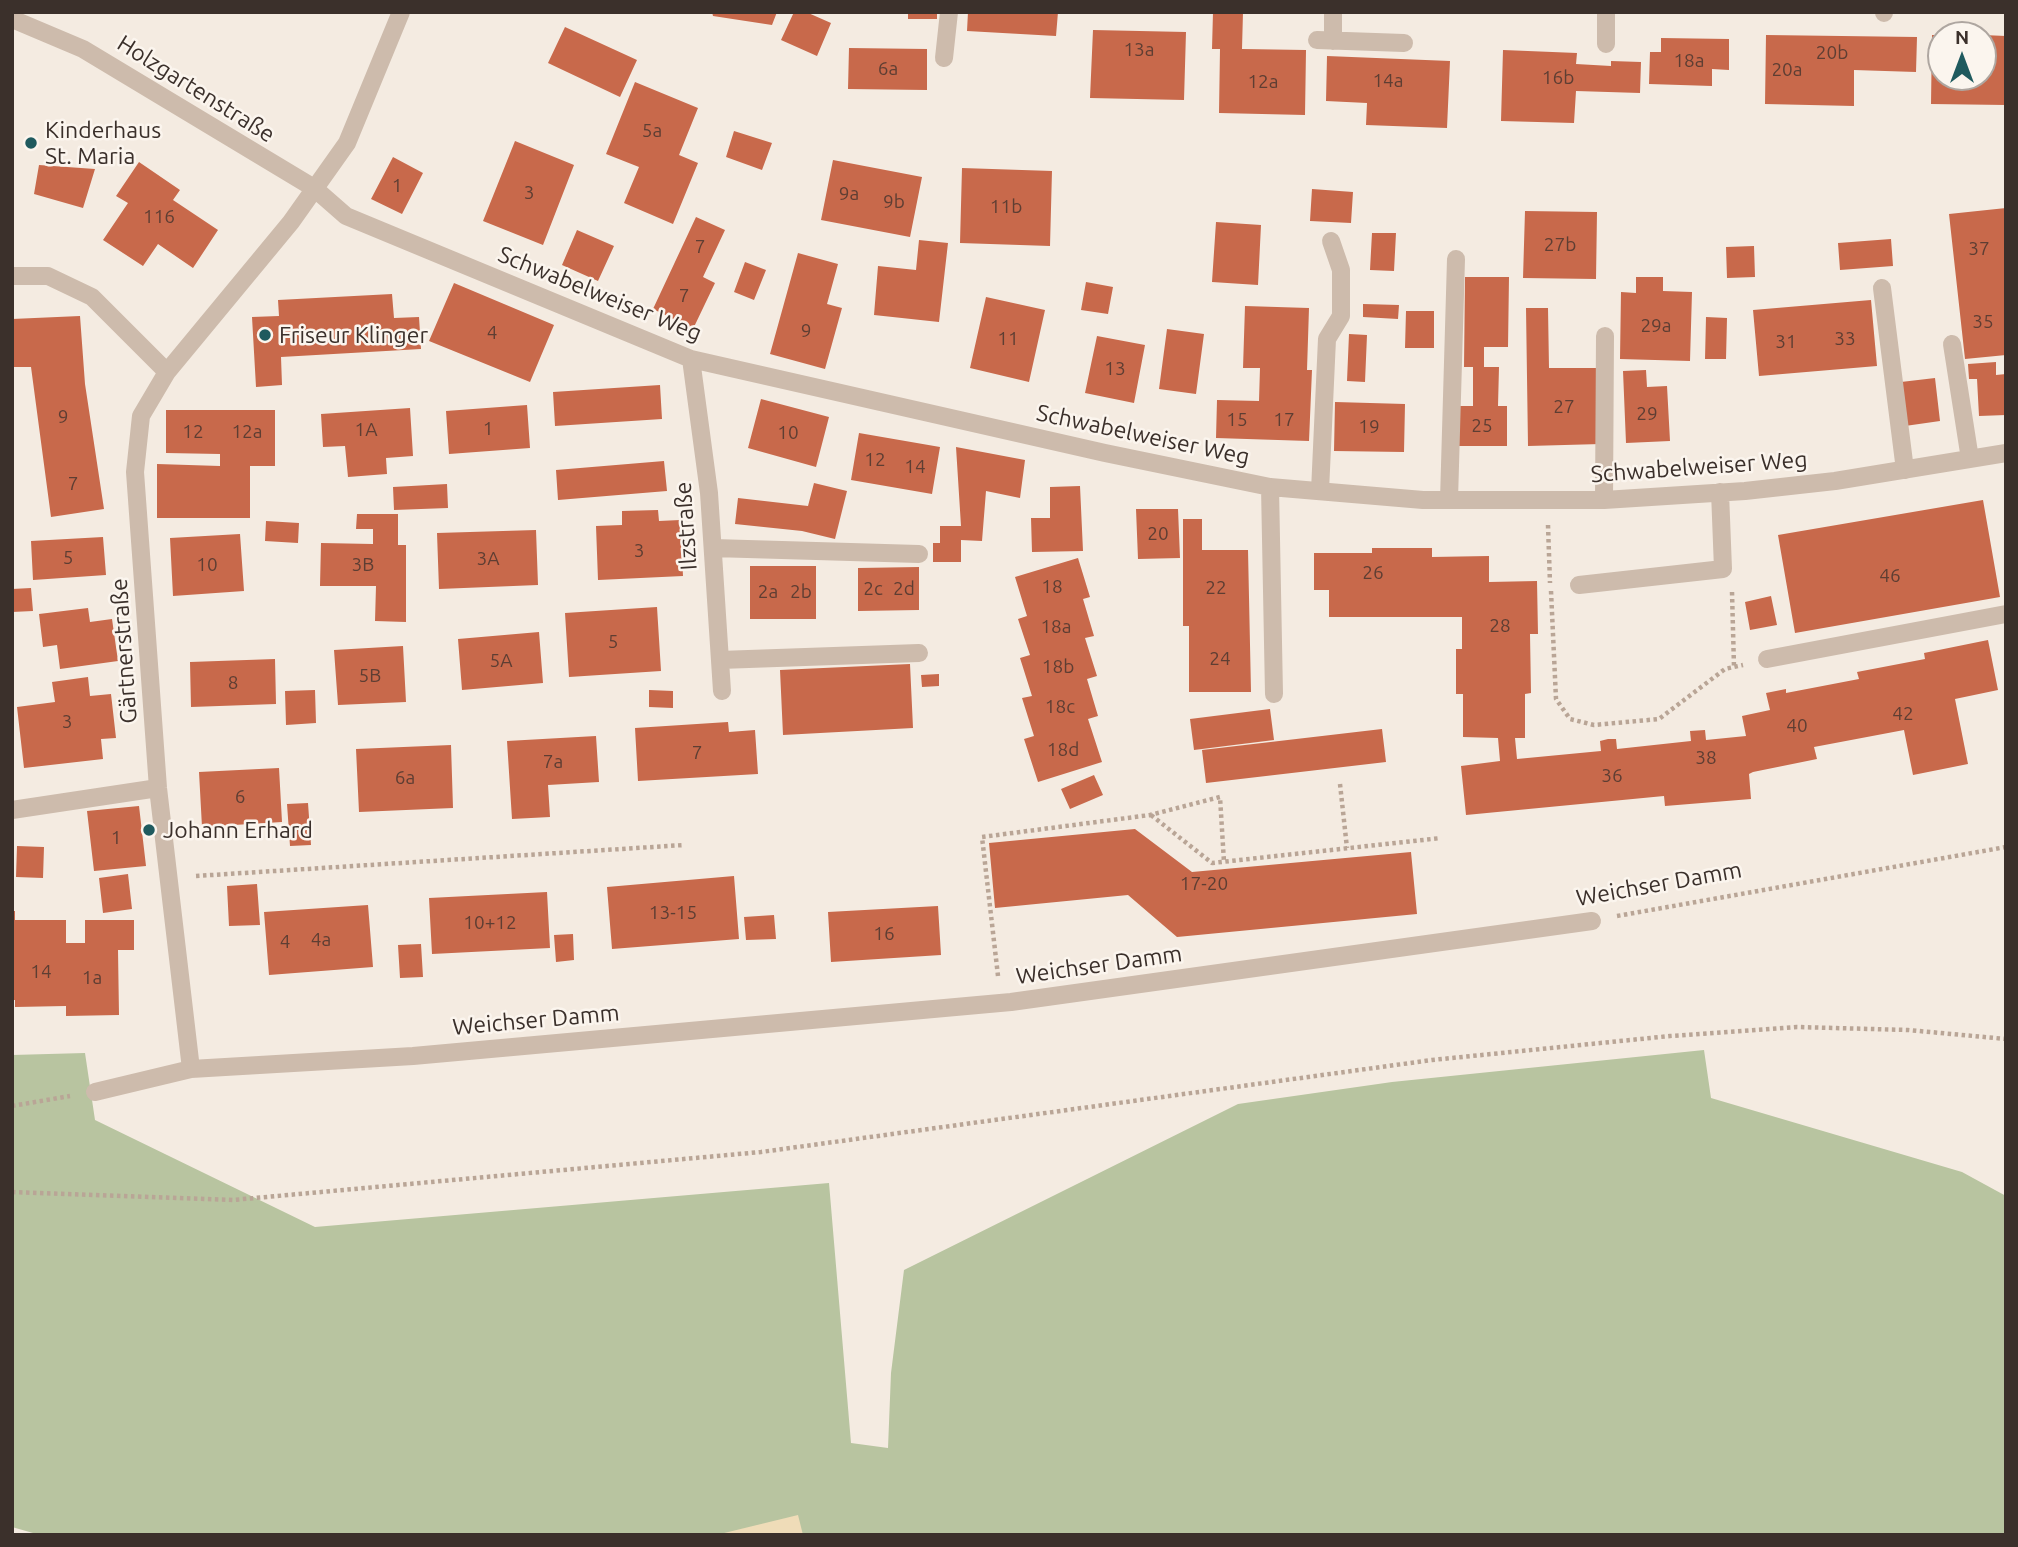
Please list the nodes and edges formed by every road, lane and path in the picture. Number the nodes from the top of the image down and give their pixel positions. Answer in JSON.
{"nodes":[{"id":1,"x":401,"y":12,"type":"edge"},
{"id":2,"x":949,"y":12,"type":"edge"},
{"id":3,"x":1333,"y":12,"type":"edge"},
{"id":4,"x":1606,"y":12,"type":"edge"},
{"id":5,"x":12,"y":19,"type":"edge"},
{"id":6,"x":1404,"y":43,"type":"dead end"},
{"id":7,"x":1606,"y":44,"type":"dead end"},
{"id":8,"x":944,"y":58,"type":"dead end"},
{"id":9,"x":314,"y":188,"type":"junction"},
{"id":10,"x":1331,"y":241,"type":"dead end"},
{"id":11,"x":1456,"y":259,"type":"dead end"},
{"id":12,"x":12,"y":276,"type":"edge"},
{"id":13,"x":1882,"y":288,"type":"dead end"},
{"id":14,"x":1605,"y":336,"type":"dead end"},
{"id":15,"x":1952,"y":344,"type":"dead end"},
{"id":16,"x":691,"y":359,"type":"junction"},
{"id":17,"x":167,"y":372,"type":"junction"},
{"id":18,"x":2006,"y":453,"type":"edge"},
{"id":19,"x":1970,"y":459,"type":"junction"},
{"id":20,"x":1905,"y":470,"type":"junction"},
{"id":21,"x":1270,"y":487,"type":"junction"},
{"id":22,"x":1320,"y":491,"type":"junction"},
{"id":23,"x":1720,"y":492,"type":"junction"},
{"id":24,"x":1449,"y":500,"type":"junction"},
{"id":25,"x":1546,"y":500,"type":"junction"},
{"id":26,"x":1604,"y":500,"type":"junction"},
{"id":27,"x":713,"y":548,"type":"junction"},
{"id":28,"x":919,"y":554,"type":"dead end"},
{"id":29,"x":1579,"y":585,"type":"dead end"},
{"id":30,"x":1732,"y":598,"type":"dead end"},
{"id":31,"x":2006,"y":614,"type":"edge"},
{"id":32,"x":919,"y":653,"type":"dead end"},
{"id":33,"x":1767,"y":659,"type":"joint"},
{"id":34,"x":720,"y":660,"type":"junction"},
{"id":35,"x":1734,"y":667,"type":"junction"},
{"id":36,"x":722,"y":691,"type":"dead end"},
{"id":37,"x":1274,"y":694,"type":"dead end"},
{"id":38,"x":1340,"y":784,"type":"dead end"},
{"id":39,"x":158,"y":788,"type":"junction"},
{"id":40,"x":12,"y":810,"type":"edge"},
{"id":41,"x":1150,"y":815,"type":"junction"},
{"id":42,"x":1441,"y":838,"type":"dead end"},
{"id":43,"x":684,"y":845,"type":"dead end"},
{"id":44,"x":2006,"y":847,"type":"edge"},
{"id":45,"x":1347,"y":848,"type":"junction"},
{"id":46,"x":1224,"y":862,"type":"junction"},
{"id":47,"x":171,"y":877,"type":"junction"},
{"id":48,"x":1592,"y":921,"type":"joint"},
{"id":49,"x":1002,"y":1002,"type":"junction"},
{"id":50,"x":2006,"y":1039,"type":"edge"},
{"id":51,"x":191,"y":1069,"type":"junction"},
{"id":52,"x":94,"y":1092,"type":"joint"},
{"id":53,"x":12,"y":1106,"type":"edge"},
{"id":54,"x":12,"y":1192,"type":"edge"}],
"edges":[{"from":1,"to":9,"type":"street","name":"Gärtnerstraße"},
{"from":2,"to":8,"type":"street"},
{"from":3,"to":6,"type":"street"},
{"from":4,"to":7,"type":"street"},
{"from":5,"to":9,"type":"street","name":"Holzgartenstraße"},
{"from":9,"to":16,"type":"street","name":"Schwabelweiser Weg"},
{"from":9,"to":17,"type":"street","name":"Gärtnerstraße"},
{"from":10,"to":22,"type":"street"},
{"from":11,"to":24,"type":"street"},
{"from":12,"to":17,"type":"street"},
{"from":13,"to":20,"type":"street"},
{"from":14,"to":26,"type":"street"},
{"from":15,"to":19,"type":"street"},
{"from":16,"to":21,"type":"street","name":"Schwabelweiser Weg"},
{"from":16,"to":27,"type":"street","name":"Ilzstraße"},
{"from":17,"to":39,"type":"street","name":"Gärtnerstraße"},
{"from":18,"to":19,"type":"street","name":"Schwabelweiser Weg"},
{"from":19,"to":20,"type":"street","name":"Schwabelweiser Weg"},
{"from":20,"to":23,"type":"street","name":"Schwabelweiser Weg"},
{"from":21,"to":22,"type":"street","name":"Schwabelweiser Weg"},
{"from":21,"to":37,"type":"street"},
{"from":22,"to":24,"type":"street","name":"Schwabelweiser Weg"},
{"from":23,"to":26,"type":"street","name":"Schwabelweiser Weg"},
{"from":23,"to":29,"type":"street"},
{"from":24,"to":25,"type":"street","name":"Schwabelweiser Weg"},
{"from":25,"to":26,"type":"street","name":"Schwabelweiser Weg"},
{"from":25,"to":35,"type":"path"},
{"from":27,"to":28,"type":"street"},
{"from":27,"to":34,"type":"street","name":"Ilzstraße"},
{"from":30,"to":35,"type":"path"},
{"from":31,"to":33,"type":"street"},
{"from":32,"to":34,"type":"street"},
{"from":33,"to":35,"type":"path"},
{"from":34,"to":36,"type":"street","name":"Ilzstraße"},
{"from":38,"to":45,"type":"path"},
{"from":39,"to":40,"type":"street"},
{"from":39,"to":47,"type":"street","name":"Gärtnerstraße"},
{"from":41,"to":46,"type":"path"},
{"from":41,"to":46,"type":"path"},
{"from":41,"to":49,"type":"path"},
{"from":42,"to":45,"type":"path"},
{"from":43,"to":47,"type":"path"},
{"from":44,"to":48,"type":"path","name":"Weichser Damm"},
{"from":45,"to":46,"type":"path"},
{"from":47,"to":51,"type":"street","name":"Gärtnerstraße"},
{"from":48,"to":49,"type":"street","name":"Weichser Damm"},
{"from":49,"to":51,"type":"street","name":"Weichser Damm"},
{"from":50,"to":54,"type":"path"},
{"from":51,"to":52,"type":"street"},
{"from":52,"to":53,"type":"path"}]}
